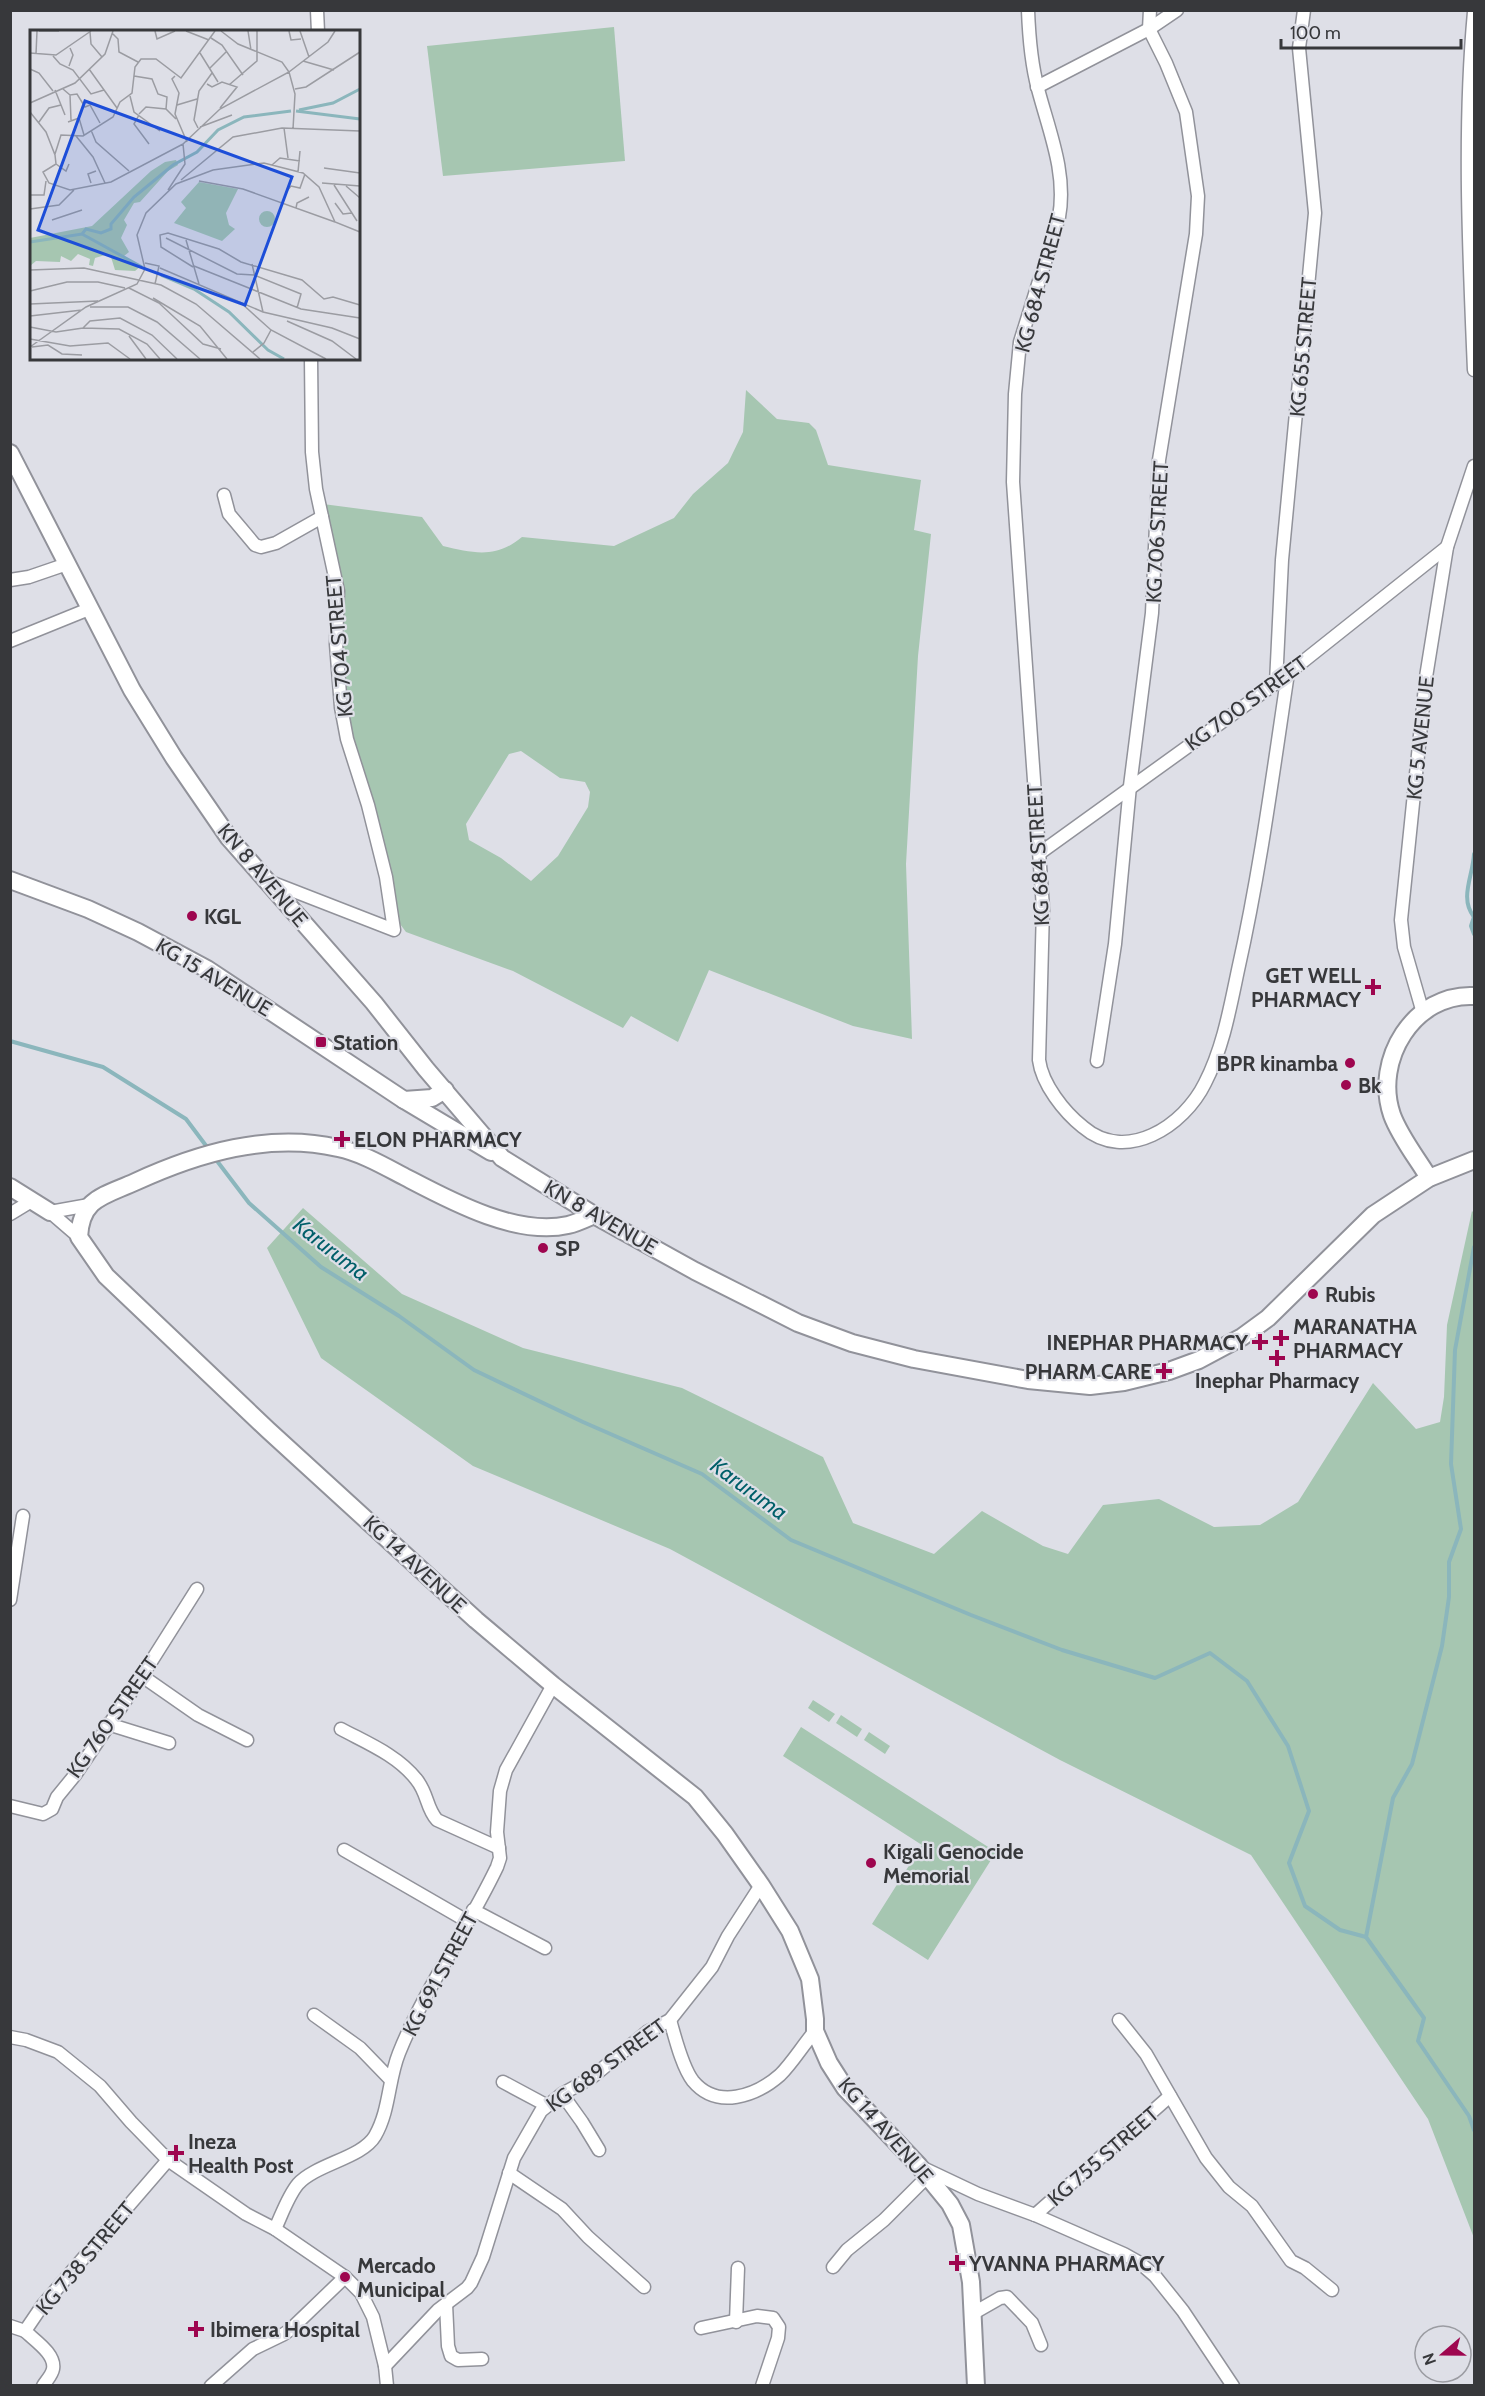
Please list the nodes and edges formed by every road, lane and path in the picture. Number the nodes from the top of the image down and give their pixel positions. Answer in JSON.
{"nodes":[{"id":1,"x":317,"y":10,"type":"edge"},
{"id":2,"x":1028,"y":10,"type":"edge"},
{"id":3,"x":1150,"y":10,"type":"edge"},
{"id":4,"x":1177,"y":10,"type":"edge"},
{"id":5,"x":1304,"y":10,"type":"edge"},
{"id":6,"x":1474,"y":12,"type":"edge"},
{"id":7,"x":1149,"y":28,"type":"junction"},
{"id":8,"x":318,"y":30,"type":"edge"},
{"id":9,"x":1472,"y":66,"type":"edge"},
{"id":10,"x":1037,"y":87,"type":"junction"},
{"id":11,"x":311,"y":360,"type":"edge"},
{"id":12,"x":1474,"y":370,"type":"edge"},
{"id":13,"x":10,"y":453,"type":"edge"},
{"id":14,"x":1474,"y":466,"type":"edge"},
{"id":15,"x":224,"y":495,"type":"dead end"},
{"id":16,"x":322,"y":517,"type":"junction"},
{"id":17,"x":1447,"y":547,"type":"junction"},
{"id":18,"x":67,"y":564,"type":"junction"},
{"id":19,"x":10,"y":580,"type":"edge"},
{"id":20,"x":89,"y":609,"type":"junction"},
{"id":21,"x":10,"y":641,"type":"edge"},
{"id":22,"x":1288,"y":674,"type":"junction"},
{"id":23,"x":1276,"y":683,"type":"junction"},
{"id":24,"x":1130,"y":786,"type":"junction"},
{"id":25,"x":1040,"y":853,"type":"junction"},
{"id":26,"x":10,"y":880,"type":"edge"},
{"id":27,"x":267,"y":880,"type":"junction"},
{"id":28,"x":1474,"y":996,"type":"edge"},
{"id":29,"x":1423,"y":1012,"type":"junction"},
{"id":30,"x":1097,"y":1061,"type":"dead end"},
{"id":31,"x":426,"y":1069,"type":"junction"},
{"id":32,"x":445,"y":1090,"type":"junction"},
{"id":33,"x":408,"y":1100,"type":"junction"},
{"id":34,"x":459,"y":1107,"type":"junction"},
{"id":35,"x":431,"y":1116,"type":"junction"},
{"id":36,"x":502,"y":1158,"type":"junction"},
{"id":37,"x":1474,"y":1160,"type":"edge"},
{"id":38,"x":1429,"y":1178,"type":"junction"},
{"id":39,"x":10,"y":1187,"type":"edge"},
{"id":40,"x":33,"y":1200,"type":"junction"},
{"id":41,"x":89,"y":1205,"type":"junction"},
{"id":42,"x":50,"y":1212,"type":"junction"},
{"id":43,"x":10,"y":1214,"type":"edge"},
{"id":44,"x":594,"y":1215,"type":"junction"},
{"id":45,"x":79,"y":1238,"type":"junction"},
{"id":46,"x":23,"y":1516,"type":"dead end"},
{"id":47,"x":198,"y":1589,"type":"dead end"},
{"id":48,"x":10,"y":1600,"type":"edge"},
{"id":49,"x":142,"y":1676,"type":"junction"},
{"id":50,"x":553,"y":1685,"type":"junction"},
{"id":51,"x":108,"y":1724,"type":"junction"},
{"id":52,"x":341,"y":1728,"type":"dead end"},
{"id":53,"x":247,"y":1740,"type":"dead end"},
{"id":54,"x":169,"y":1743,"type":"dead end"},
{"id":55,"x":10,"y":1806,"type":"edge"},
{"id":56,"x":499,"y":1848,"type":"junction"},
{"id":57,"x":344,"y":1850,"type":"dead end"},
{"id":58,"x":761,"y":1885,"type":"junction"},
{"id":59,"x":470,"y":1916,"type":"junction"},
{"id":60,"x":544,"y":1948,"type":"dead end"},
{"id":61,"x":314,"y":2015,"type":"dead end"},
{"id":62,"x":670,"y":2020,"type":"junction"},
{"id":63,"x":1119,"y":2020,"type":"dead end"},
{"id":64,"x":815,"y":2031,"type":"junction"},
{"id":65,"x":10,"y":2037,"type":"edge"},
{"id":66,"x":391,"y":2080,"type":"junction"},
{"id":67,"x":503,"y":2082,"type":"dead end"},
{"id":68,"x":562,"y":2094,"type":"junction"},
{"id":69,"x":1170,"y":2096,"type":"junction"},
{"id":70,"x":546,"y":2105,"type":"junction"},
{"id":71,"x":599,"y":2150,"type":"dead end"},
{"id":72,"x":168,"y":2160,"type":"junction"},
{"id":73,"x":923,"y":2171,"type":"junction"},
{"id":74,"x":509,"y":2172,"type":"junction"},
{"id":75,"x":1035,"y":2215,"type":"junction"},
{"id":76,"x":275,"y":2229,"type":"junction"},
{"id":77,"x":833,"y":2267,"type":"dead end"},
{"id":78,"x":738,"y":2268,"type":"dead end"},
{"id":79,"x":345,"y":2277,"type":"junction"},
{"id":80,"x":644,"y":2287,"type":"dead end"},
{"id":81,"x":1332,"y":2290,"type":"dead end"},
{"id":82,"x":446,"y":2304,"type":"junction"},
{"id":83,"x":972,"y":2314,"type":"junction"},
{"id":84,"x":736,"y":2322,"type":"junction"},
{"id":85,"x":10,"y":2326,"type":"edge"},
{"id":86,"x":701,"y":2328,"type":"dead end"},
{"id":87,"x":25,"y":2331,"type":"junction"},
{"id":88,"x":1041,"y":2345,"type":"dead end"},
{"id":89,"x":482,"y":2359,"type":"dead end"},
{"id":90,"x":386,"y":2366,"type":"junction"},
{"id":91,"x":43,"y":2385,"type":"edge"},
{"id":92,"x":211,"y":2385,"type":"edge"},
{"id":93,"x":387,"y":2385,"type":"edge"},
{"id":94,"x":762,"y":2385,"type":"edge"},
{"id":95,"x":976,"y":2385,"type":"edge"},
{"id":96,"x":1233,"y":2385,"type":"edge"}],
"edges":[{"from":1,"to":8,"type":"street"},
{"from":2,"to":10,"type":"street","name":"KG 684 STREET"},
{"from":3,"to":7,"type":"street"},
{"from":4,"to":7,"type":"street"},
{"from":5,"to":23,"type":"street","name":"KG 655 STREET"},
{"from":6,"to":9,"type":"street"},
{"from":7,"to":10,"type":"street"},
{"from":7,"to":24,"type":"street","name":"KG 706 STREET"},
{"from":9,"to":12,"type":"street"},
{"from":10,"to":25,"type":"street","name":"KG 684 STREET"},
{"from":11,"to":16,"type":"street","name":"KG 704 STREET"},
{"from":13,"to":18,"type":"main road","name":"KN 8 AVENUE"},
{"from":14,"to":17,"type":"street","name":"KG 5 AVENUE"},
{"from":15,"to":16,"type":"street"},
{"from":16,"to":27,"type":"street","name":"KG 704 STREET"},
{"from":17,"to":22,"type":"street","name":"KG 700 STREET"},
{"from":17,"to":29,"type":"street","name":"KG 5 AVENUE"},
{"from":18,"to":19,"type":"street"},
{"from":18,"to":20,"type":"main road","name":"KN 8 AVENUE"},
{"from":20,"to":21,"type":"street"},
{"from":20,"to":27,"type":"main road","name":"KN 8 AVENUE"},
{"from":22,"to":23,"type":"street","name":"KG 700 STREET"},
{"from":22,"to":25,"type":"street","name":"KG 684 STREET"},
{"from":23,"to":24,"type":"street","name":"KG 700 STREET"},
{"from":24,"to":25,"type":"street","name":"KG 700 STREET"},
{"from":24,"to":30,"type":"street","name":"KG 706 STREET"},
{"from":26,"to":33,"type":"main road","name":"KG 15 AVENUE"},
{"from":27,"to":31,"type":"main road","name":"KN 8 AVENUE"},
{"from":28,"to":29,"type":"main road"},
{"from":29,"to":38,"type":"main road"},
{"from":31,"to":32,"type":"main road","name":"KN 8 AVENUE"},
{"from":31,"to":33,"type":"main road"},
{"from":32,"to":33,"type":"main road"},
{"from":32,"to":34,"type":"main road","name":"KN 8 AVENUE"},
{"from":33,"to":35,"type":"main road","name":"KG 15 AVENUE"},
{"from":34,"to":35,"type":"main road"},
{"from":34,"to":36,"type":"main road","name":"KN 8 AVENUE"},
{"from":35,"to":36,"type":"main road","name":"KG 15 AVENUE"},
{"from":36,"to":44,"type":"main road","name":"KN 8 AVENUE"},
{"from":37,"to":38,"type":"main road","name":"KN 8 AVENUE"},
{"from":38,"to":44,"type":"main road","name":"KN 8 AVENUE"},
{"from":39,"to":40,"type":"main road"},
{"from":40,"to":42,"type":"main road"},
{"from":40,"to":43,"type":"street"},
{"from":41,"to":42,"type":"street"},
{"from":41,"to":44,"type":"main road"},
{"from":41,"to":45,"type":"main road"},
{"from":42,"to":45,"type":"street"},
{"from":45,"to":50,"type":"main road","name":"KG 14 AVENUE"},
{"from":46,"to":48,"type":"street"},
{"from":47,"to":49,"type":"street","name":"KG 760 STREET"},
{"from":49,"to":51,"type":"street","name":"KG 760 STREET"},
{"from":49,"to":53,"type":"street"},
{"from":50,"to":56,"type":"street","name":"KG 691 STREET"},
{"from":50,"to":58,"type":"main road","name":"KG 14 AVENUE"},
{"from":51,"to":54,"type":"street"},
{"from":51,"to":55,"type":"street","name":"KG 760 STREET"},
{"from":52,"to":56,"type":"street"},
{"from":56,"to":59,"type":"street","name":"KG 691 STREET"},
{"from":57,"to":59,"type":"street"},
{"from":58,"to":62,"type":"street","name":"KG 689 STREET"},
{"from":58,"to":64,"type":"main road","name":"KG 14 AVENUE"},
{"from":59,"to":60,"type":"street"},
{"from":59,"to":66,"type":"street","name":"KG 691 STREET"},
{"from":61,"to":66,"type":"street"},
{"from":62,"to":64,"type":"street"},
{"from":62,"to":68,"type":"street","name":"KG 689 STREET"},
{"from":63,"to":69,"type":"street"},
{"from":64,"to":73,"type":"main road","name":"KG 14 AVENUE"},
{"from":65,"to":72,"type":"street"},
{"from":66,"to":76,"type":"street","name":"KG 691 STREET"},
{"from":67,"to":70,"type":"street"},
{"from":68,"to":70,"type":"street","name":"KG 689 STREET"},
{"from":68,"to":71,"type":"street"},
{"from":69,"to":75,"type":"street","name":"KG 755 STREET"},
{"from":69,"to":81,"type":"street"},
{"from":70,"to":74,"type":"street","name":"KG 689 STREET"},
{"from":72,"to":76,"type":"street"},
{"from":72,"to":87,"type":"street","name":"KG 738 STREET"},
{"from":73,"to":75,"type":"street"},
{"from":73,"to":77,"type":"street"},
{"from":73,"to":83,"type":"main road","name":"KG 14 AVENUE"},
{"from":74,"to":80,"type":"street"},
{"from":74,"to":82,"type":"street","name":"KG 689 STREET"},
{"from":75,"to":96,"type":"street"},
{"from":76,"to":79,"type":"street"},
{"from":78,"to":84,"type":"street"},
{"from":79,"to":90,"type":"street"},
{"from":79,"to":92,"type":"street"},
{"from":82,"to":89,"type":"street"},
{"from":82,"to":90,"type":"street","name":"KG 689 STREET"},
{"from":83,"to":88,"type":"street"},
{"from":83,"to":95,"type":"main road","name":"KG 14 AVENUE"},
{"from":84,"to":86,"type":"street"},
{"from":84,"to":94,"type":"street"},
{"from":85,"to":87,"type":"street"},
{"from":87,"to":91,"type":"street","name":"KG 738 STREET"},
{"from":90,"to":93,"type":"street"}]}
